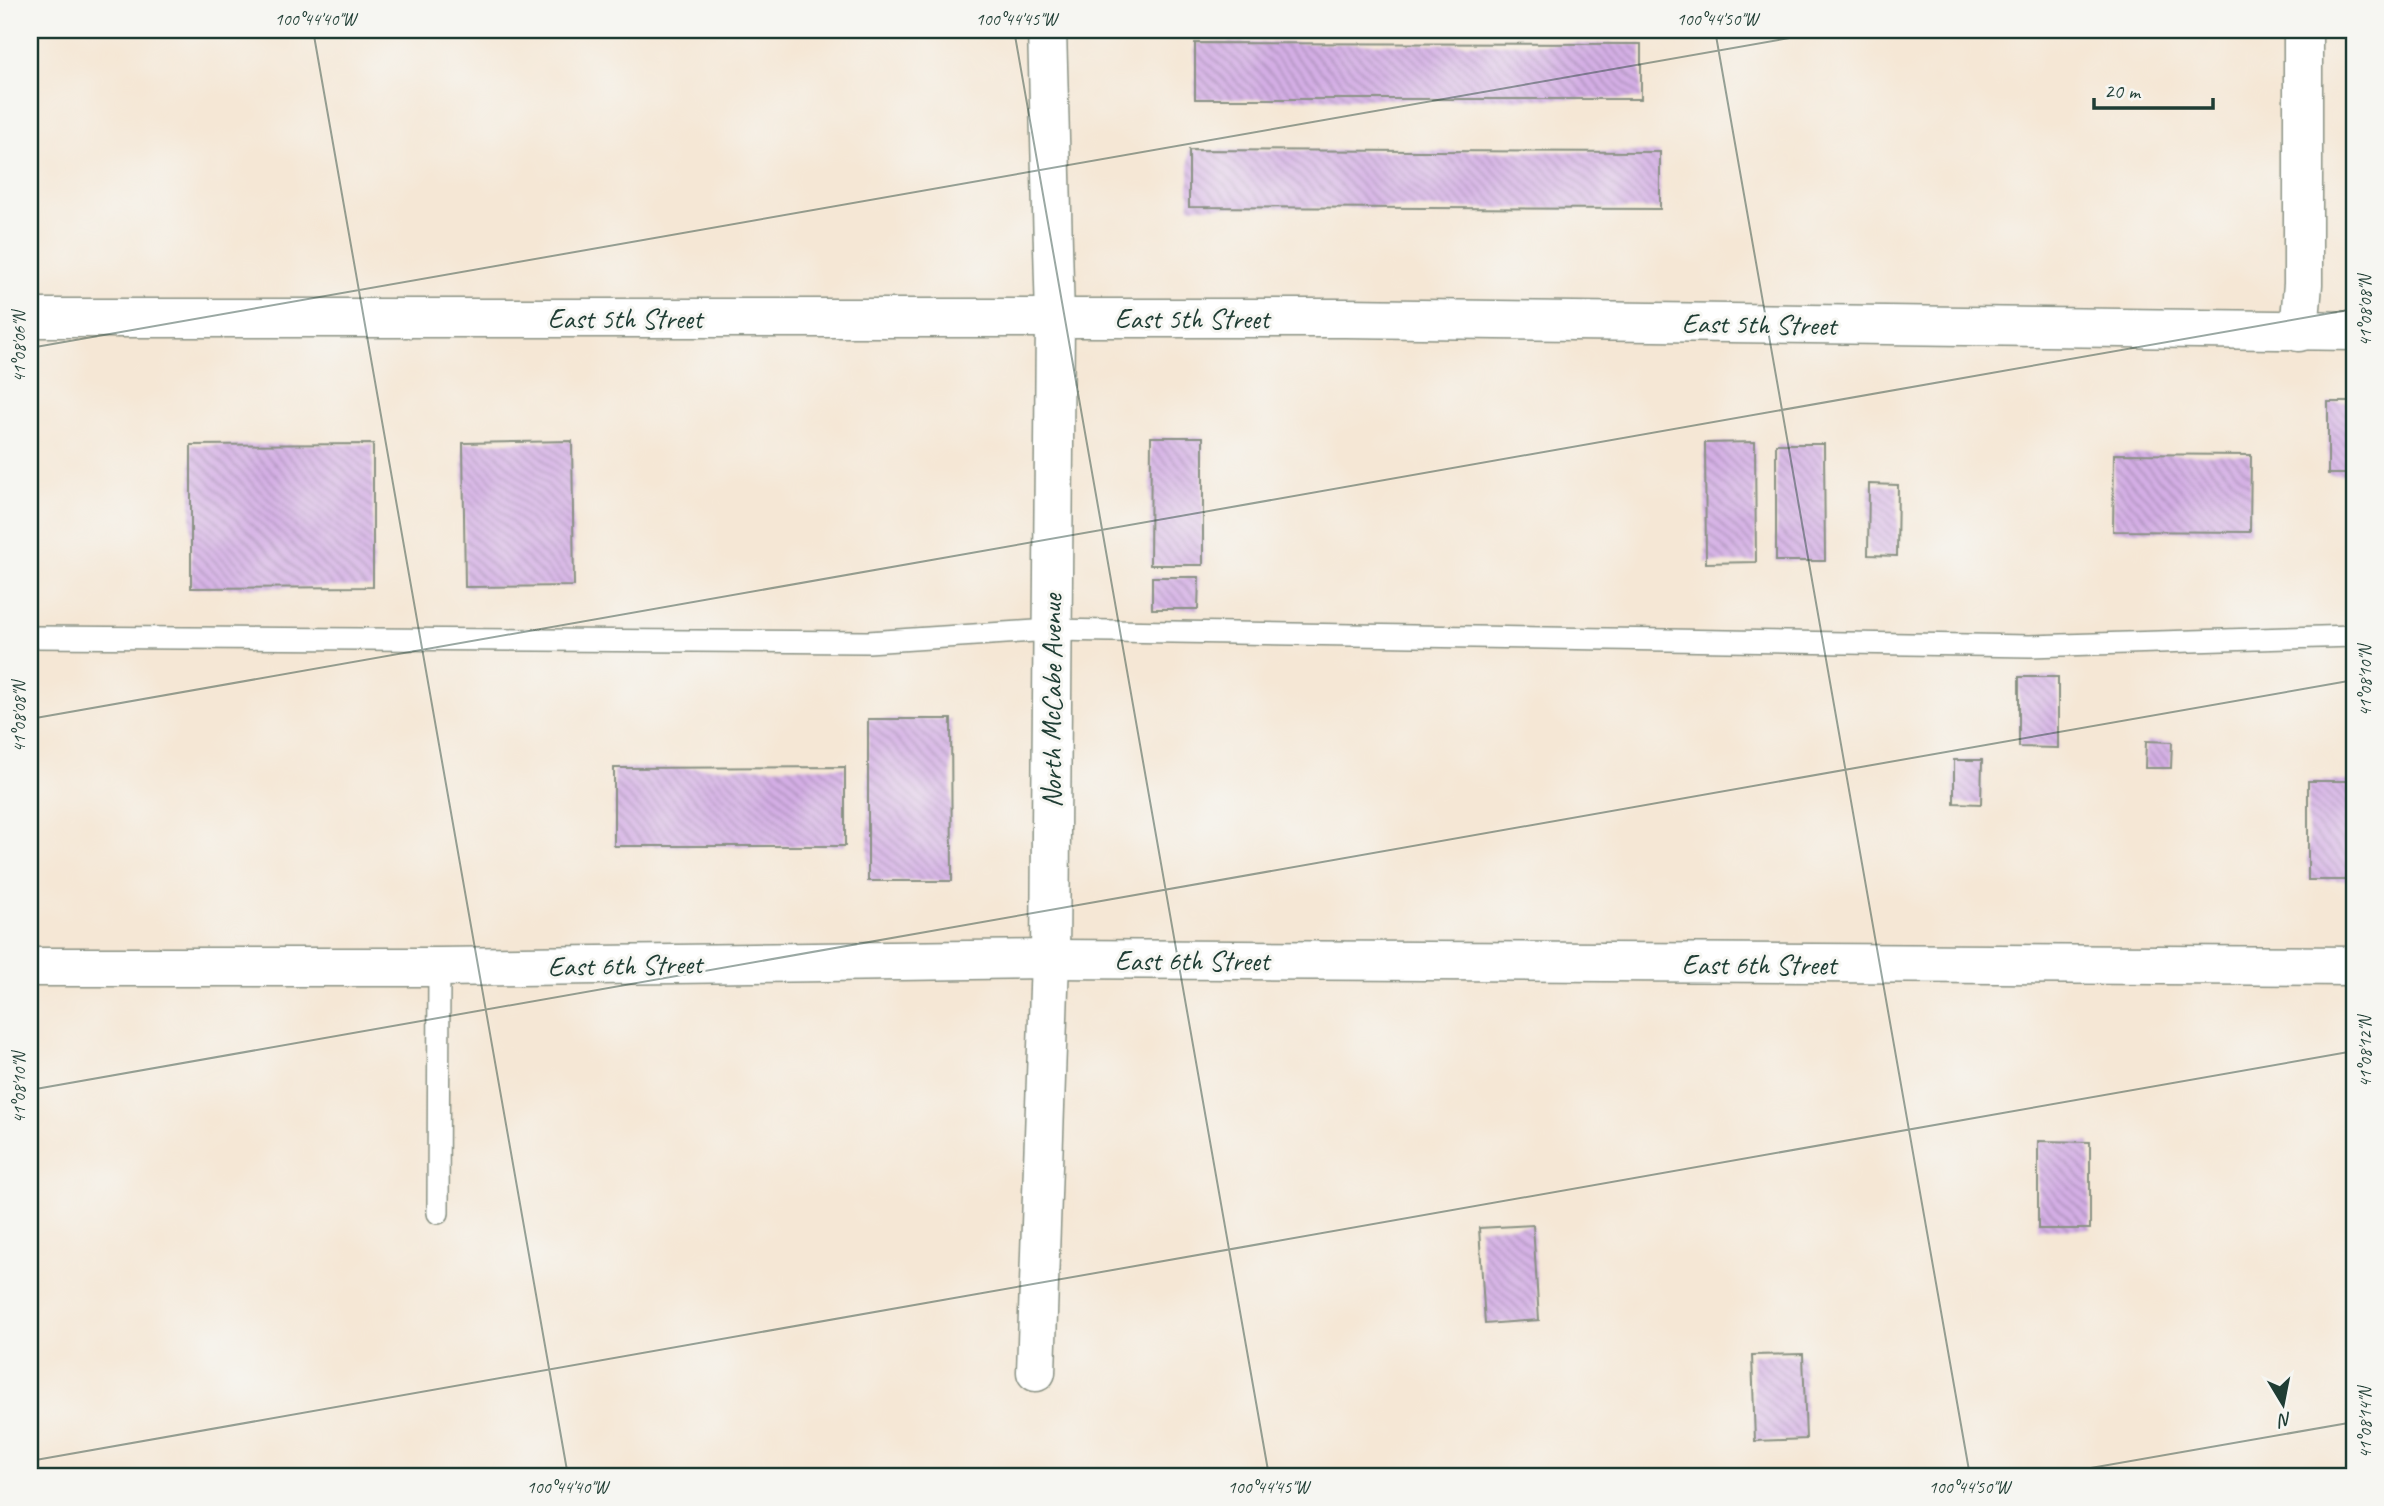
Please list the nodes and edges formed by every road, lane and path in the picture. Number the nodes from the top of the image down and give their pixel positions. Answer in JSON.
{"nodes":[{"id":1,"x":1047,"y":30,"type":"edge"},
{"id":2,"x":2303,"y":30,"type":"edge"},
{"id":3,"x":30,"y":318,"type":"edge"},
{"id":4,"x":1055,"y":318,"type":"junction"},
{"id":5,"x":2354,"y":331,"type":"edge"},
{"id":6,"x":2299,"y":332,"type":"junction"},
{"id":7,"x":1051,"y":630,"type":"junction"},
{"id":8,"x":2354,"y":636,"type":"edge"},
{"id":9,"x":30,"y":637,"type":"edge"},
{"id":10,"x":1050,"y":959,"type":"junction"},
{"id":11,"x":2354,"y":966,"type":"edge"},
{"id":12,"x":30,"y":967,"type":"edge"},
{"id":13,"x":439,"y":967,"type":"junction"},
{"id":14,"x":438,"y":1213,"type":"dead end"},
{"id":15,"x":1036,"y":1372,"type":"dead end"}],
"edges":[{"from":1,"to":4,"type":"street","name":"North McCabe Avenue"},
{"from":2,"to":6,"type":"street"},
{"from":3,"to":4,"type":"street","name":"East 5th Street"},
{"from":4,"to":6,"type":"street","name":"East 5th Street"},
{"from":4,"to":7,"type":"street","name":"North McCabe Avenue"},
{"from":5,"to":6,"type":"street","name":"East 5th Street"},
{"from":7,"to":8,"type":"lane"},
{"from":7,"to":9,"type":"lane"},
{"from":7,"to":10,"type":"street","name":"North McCabe Avenue"},
{"from":10,"to":11,"type":"street","name":"East 6th Street"},
{"from":10,"to":13,"type":"street","name":"East 6th Street"},
{"from":10,"to":15,"type":"street","name":"North McCabe Avenue"},
{"from":12,"to":13,"type":"street","name":"East 6th Street"},
{"from":13,"to":14,"type":"lane"}]}
